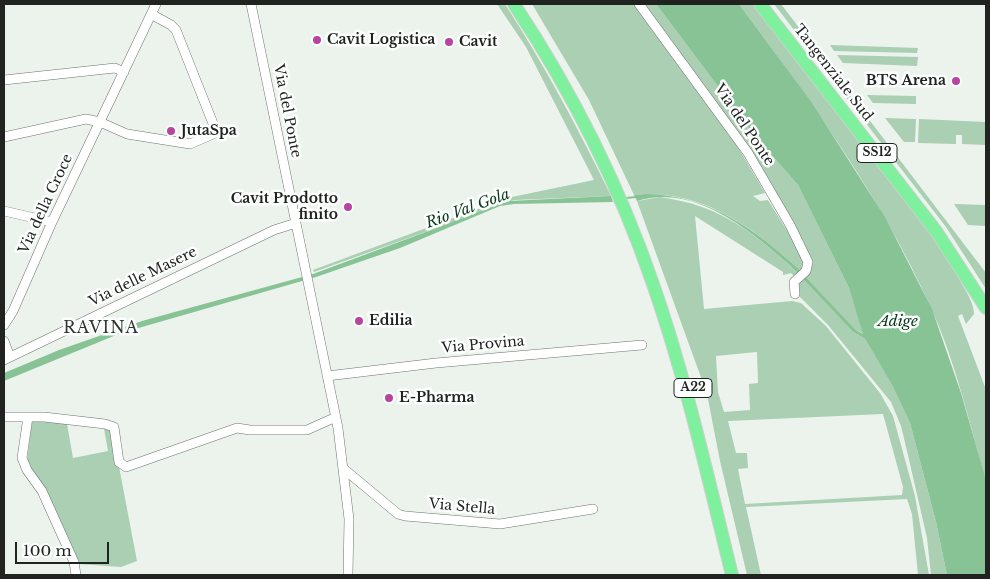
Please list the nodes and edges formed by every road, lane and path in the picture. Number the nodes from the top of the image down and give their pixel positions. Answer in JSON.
{"nodes":[{"id":1,"x":156,"y":4,"type":"edge"},
{"id":2,"x":251,"y":4,"type":"edge"},
{"id":3,"x":514,"y":4,"type":"edge"},
{"id":4,"x":524,"y":4,"type":"edge"},
{"id":5,"x":639,"y":4,"type":"edge"},
{"id":6,"x":760,"y":4,"type":"edge"},
{"id":7,"x":769,"y":4,"type":"edge"},
{"id":8,"x":151,"y":14,"type":"junction"},
{"id":9,"x":124,"y":72,"type":"junction"},
{"id":10,"x":4,"y":80,"type":"edge"},
{"id":11,"x":100,"y":122,"type":"junction"},
{"id":12,"x":4,"y":137,"type":"edge"},
{"id":13,"x":619,"y":187,"type":"junction"},
{"id":14,"x":627,"y":205,"type":"junction"},
{"id":15,"x":4,"y":210,"type":"edge"},
{"id":16,"x":52,"y":222,"type":"junction"},
{"id":17,"x":296,"y":223,"type":"junction"},
{"id":18,"x":795,"y":294,"type":"dead end"},
{"id":19,"x":986,"y":295,"type":"edge"},
{"id":20,"x":982,"y":308,"type":"edge"},
{"id":21,"x":4,"y":325,"type":"edge"},
{"id":22,"x":4,"y":341,"type":"edge"},
{"id":23,"x":642,"y":345,"type":"dead end"},
{"id":24,"x":7,"y":359,"type":"edge"},
{"id":25,"x":327,"y":376,"type":"junction"},
{"id":26,"x":4,"y":417,"type":"edge"},
{"id":27,"x":28,"y":417,"type":"junction"},
{"id":28,"x":336,"y":417,"type":"junction"},
{"id":29,"x":344,"y":469,"type":"junction"},
{"id":30,"x":593,"y":509,"type":"dead end"},
{"id":31,"x":76,"y":575,"type":"edge"},
{"id":32,"x":348,"y":575,"type":"edge"},
{"id":33,"x":732,"y":575,"type":"edge"},
{"id":34,"x":740,"y":575,"type":"edge"}],
"edges":[{"from":1,"to":8,"type":"street","name":"Via della Croce"},
{"from":2,"to":17,"type":"street","name":"Via del Ponte"},
{"from":3,"to":13,"type":"highway","number":"A22"},
{"from":4,"to":13,"type":"highway","number":"A22"},
{"from":5,"to":18,"type":"street","name":"Via del Ponte"},
{"from":6,"to":20,"type":"highway","name":"Tangenziale Sud","number":"SS12"},
{"from":7,"to":19,"type":"highway","name":"Tangenziale Sud","number":"SS12"},
{"from":8,"to":9,"type":"street","name":"Via della Croce"},
{"from":8,"to":11,"type":"street"},
{"from":9,"to":10,"type":"street"},
{"from":9,"to":11,"type":"street","name":"Via della Croce"},
{"from":11,"to":12,"type":"street"},
{"from":11,"to":16,"type":"street","name":"Via della Croce"},
{"from":13,"to":14,"type":"highway","number":"A22"},
{"from":14,"to":33,"type":"highway","number":"A22"},
{"from":14,"to":34,"type":"highway","number":"A22"},
{"from":15,"to":16,"type":"street"},
{"from":16,"to":21,"type":"street","name":"Via della Croce"},
{"from":17,"to":24,"type":"street","name":"Via delle Masere"},
{"from":17,"to":25,"type":"street"},
{"from":22,"to":24,"type":"street"},
{"from":23,"to":25,"type":"street","name":"Via Provina"},
{"from":25,"to":28,"type":"street"},
{"from":26,"to":27,"type":"street"},
{"from":27,"to":28,"type":"street"},
{"from":27,"to":31,"type":"street"},
{"from":28,"to":29,"type":"street"},
{"from":29,"to":30,"type":"street","name":"Via Stella"},
{"from":29,"to":32,"type":"street"}]}
